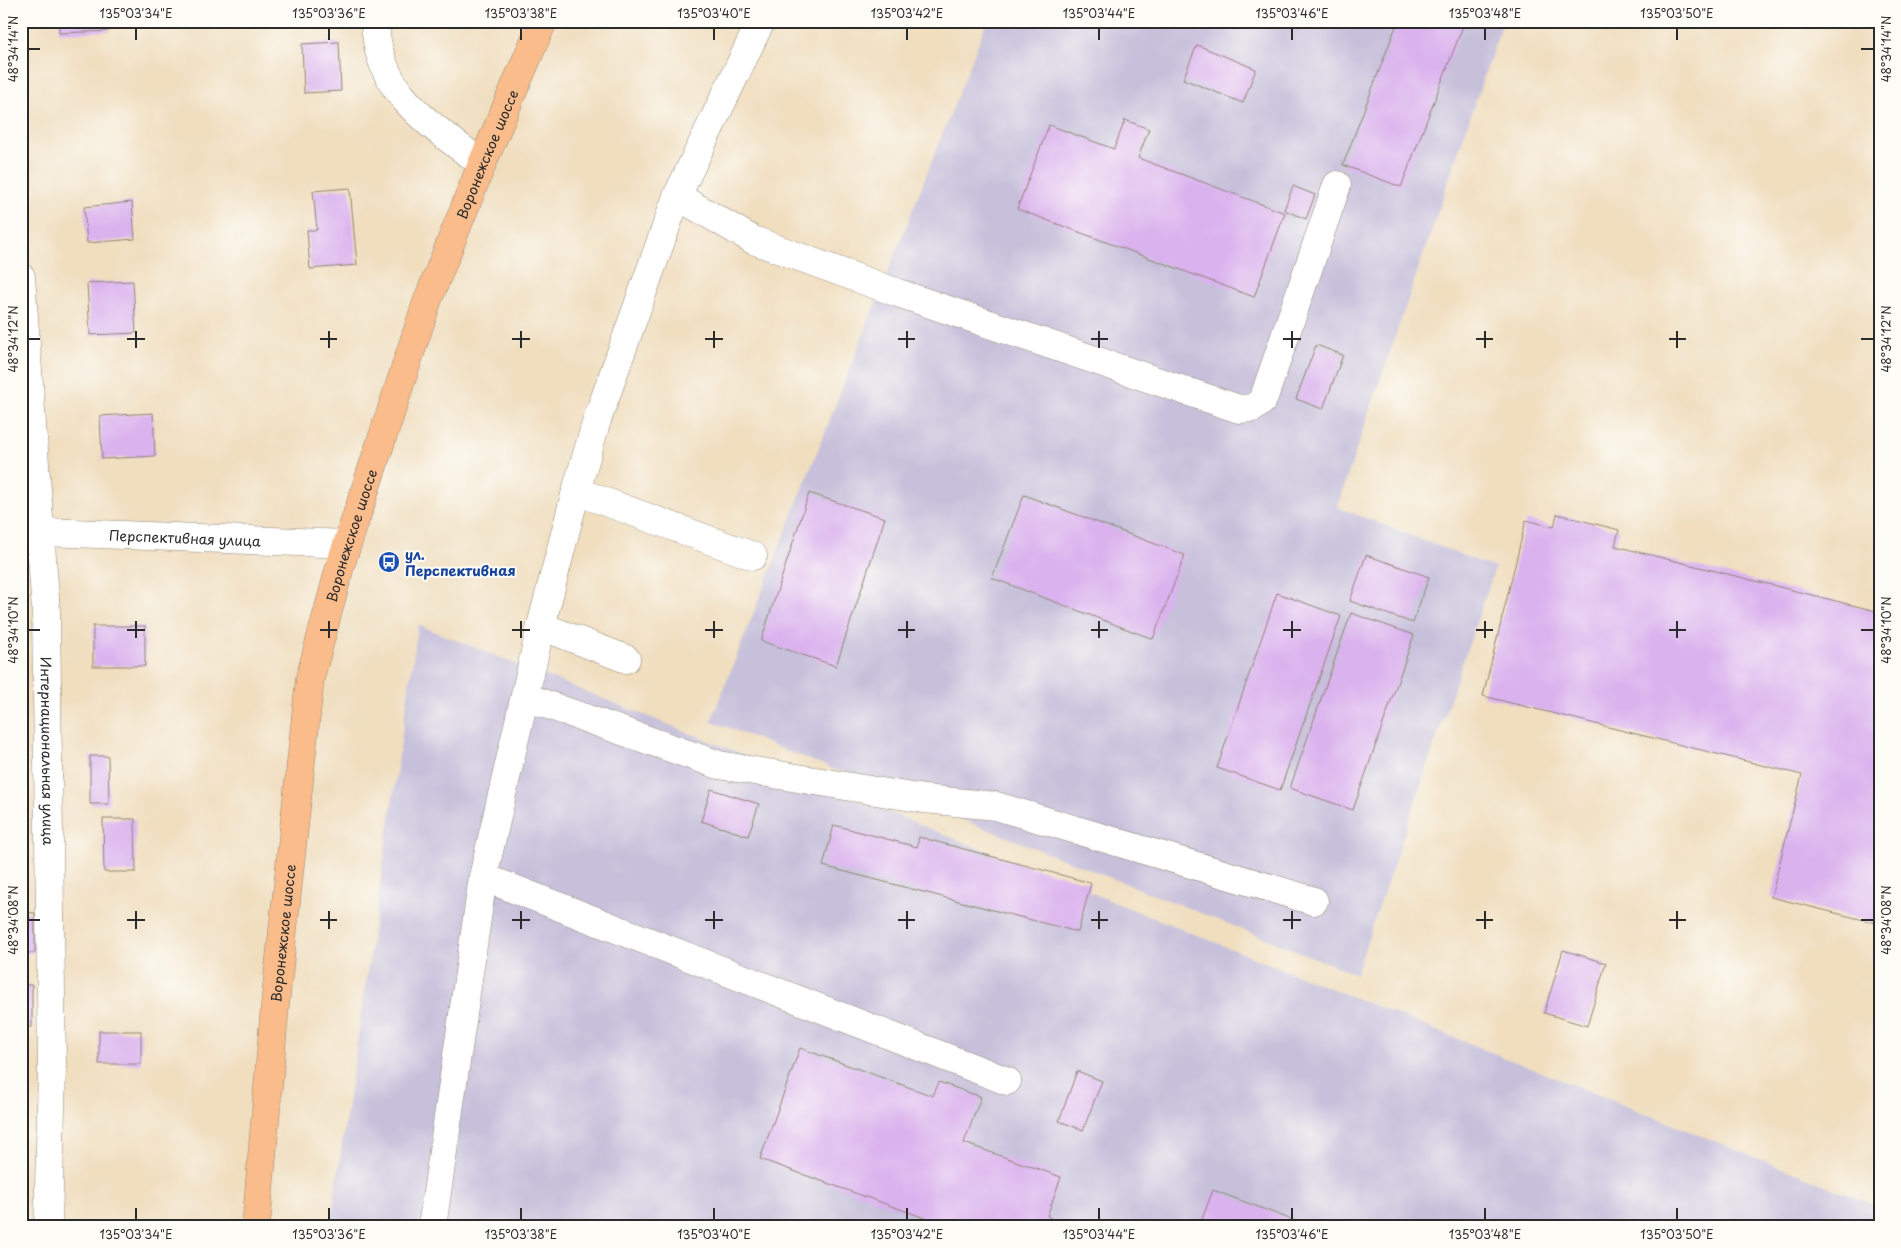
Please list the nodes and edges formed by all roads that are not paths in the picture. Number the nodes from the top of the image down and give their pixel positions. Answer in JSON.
{"nodes":[{"id":1,"x":375,"y":21,"type":"edge"},
{"id":2,"x":543,"y":21,"type":"edge"},
{"id":3,"x":761,"y":21,"type":"edge"},
{"id":4,"x":482,"y":164,"type":"junction"},
{"id":5,"x":1337,"y":185,"type":"dead end"},
{"id":6,"x":677,"y":196,"type":"junction"},
{"id":7,"x":21,"y":277,"type":"edge"},
{"id":8,"x":576,"y":491,"type":"junction"},
{"id":9,"x":31,"y":531,"type":"edge"},
{"id":10,"x":347,"y":544,"type":"junction"},
{"id":11,"x":753,"y":556,"type":"dead end"},
{"id":12,"x":541,"y":626,"type":"junction"},
{"id":13,"x":626,"y":659,"type":"dead end"},
{"id":14,"x":525,"y":697,"type":"junction"},
{"id":15,"x":483,"y":877,"type":"junction"},
{"id":16,"x":1314,"y":901,"type":"dead end"},
{"id":17,"x":1007,"y":1081,"type":"dead end"},
{"id":18,"x":48,"y":1227,"type":"edge"},
{"id":19,"x":256,"y":1227,"type":"edge"},
{"id":20,"x":432,"y":1227,"type":"edge"}],
"edges":[{"from":1,"to":4,"type":"street"},
{"from":2,"to":4,"type":"main road","name":"Воронежское шоссе"},
{"from":3,"to":6,"type":"street"},
{"from":4,"to":10,"type":"main road","name":"Воронежское шоссе"},
{"from":5,"to":6,"type":"street"},
{"from":6,"to":8,"type":"street"},
{"from":7,"to":9,"type":"street","name":"Интернациональная улица"},
{"from":8,"to":11,"type":"street"},
{"from":8,"to":12,"type":"street"},
{"from":9,"to":10,"type":"street","name":"Перспективная улица"},
{"from":9,"to":18,"type":"street","name":"Интернациональная улица"},
{"from":10,"to":19,"type":"main road","name":"Воронежское шоссе"},
{"from":12,"to":13,"type":"street"},
{"from":12,"to":14,"type":"street"},
{"from":14,"to":15,"type":"street"},
{"from":14,"to":16,"type":"street"},
{"from":15,"to":17,"type":"street"},
{"from":15,"to":20,"type":"street"}]}
